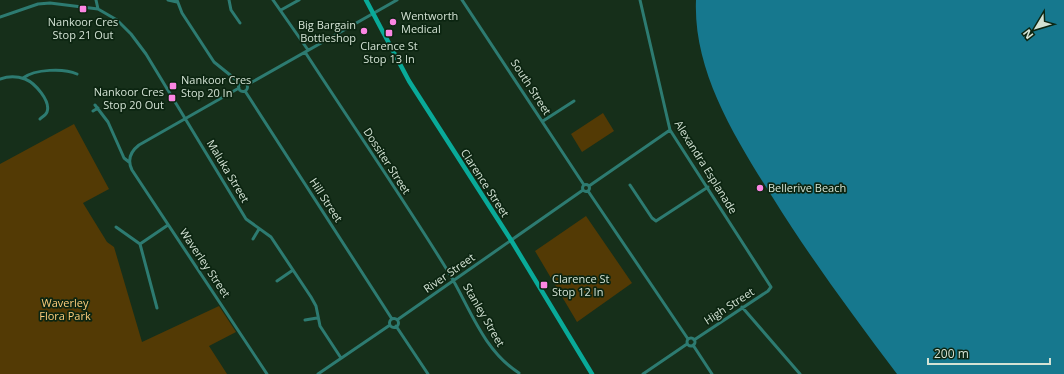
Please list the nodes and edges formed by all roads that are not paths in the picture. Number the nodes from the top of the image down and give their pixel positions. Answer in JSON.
{"nodes":[{"id":1,"x":96,"y":0,"type":"edge"},
{"id":2,"x":168,"y":0,"type":"edge"},
{"id":3,"x":230,"y":0,"type":"edge"},
{"id":4,"x":273,"y":0,"type":"edge"},
{"id":5,"x":299,"y":0,"type":"edge"},
{"id":6,"x":366,"y":0,"type":"edge"},
{"id":7,"x":397,"y":0,"type":"edge"},
{"id":8,"x":462,"y":0,"type":"edge"},
{"id":9,"x":640,"y":0,"type":"edge"},
{"id":10,"x":177,"y":1,"type":"edge"},
{"id":11,"x":98,"y":9,"type":"junction"},
{"id":12,"x":281,"y":10,"type":"junction"},
{"id":13,"x":373,"y":14,"type":"junction"},
{"id":14,"x":0,"y":17,"type":"edge"},
{"id":15,"x":240,"y":23,"type":"dead end"},
{"id":16,"x":307,"y":51,"type":"junction"},
{"id":17,"x":76,"y":74,"type":"dead end"},
{"id":18,"x":23,"y":78,"type":"junction"},
{"id":19,"x":0,"y":79,"type":"edge"},
{"id":20,"x":240,"y":83,"type":"junction"},
{"id":21,"x":247,"y":84,"type":"junction"},
{"id":22,"x":239,"y":88,"type":"junction"},
{"id":23,"x":245,"y":91,"type":"junction"},
{"id":24,"x":574,"y":101,"type":"dead end"},
{"id":25,"x":95,"y":105,"type":"dead end"},
{"id":26,"x":98,"y":108,"type":"junction"},
{"id":27,"x":93,"y":111,"type":"dead end"},
{"id":28,"x":186,"y":118,"type":"junction"},
{"id":29,"x":40,"y":119,"type":"dead end"},
{"id":30,"x":542,"y":121,"type":"junction"},
{"id":31,"x":670,"y":130,"type":"junction"},
{"id":32,"x":129,"y":162,"type":"junction"},
{"id":33,"x":584,"y":185,"type":"junction"},
{"id":34,"x":630,"y":185,"type":"dead end"},
{"id":35,"x":589,"y":186,"type":"junction"},
{"id":36,"x":708,"y":187,"type":"junction"},
{"id":37,"x":583,"y":190,"type":"junction"},
{"id":38,"x":588,"y":191,"type":"junction"},
{"id":39,"x":168,"y":225,"type":"junction"},
{"id":40,"x":116,"y":227,"type":"dead end"},
{"id":41,"x":259,"y":229,"type":"junction"},
{"id":42,"x":254,"y":239,"type":"dead end"},
{"id":43,"x":511,"y":240,"type":"junction"},
{"id":44,"x":140,"y":244,"type":"junction"},
{"id":45,"x":293,"y":270,"type":"junction"},
{"id":46,"x":453,"y":280,"type":"junction"},
{"id":47,"x":277,"y":281,"type":"dead end"},
{"id":48,"x":771,"y":286,"type":"joint"},
{"id":49,"x":742,"y":307,"type":"junction"},
{"id":50,"x":157,"y":308,"type":"dead end"},
{"id":51,"x":317,"y":318,"type":"junction"},
{"id":52,"x":392,"y":318,"type":"junction"},
{"id":53,"x":305,"y":320,"type":"dead end"},
{"id":54,"x":397,"y":320,"type":"junction"},
{"id":55,"x":390,"y":325,"type":"junction"},
{"id":56,"x":396,"y":326,"type":"junction"},
{"id":57,"x":688,"y":339,"type":"junction"},
{"id":58,"x":694,"y":340,"type":"junction"},
{"id":59,"x":687,"y":344,"type":"junction"},
{"id":60,"x":693,"y":345,"type":"junction"},
{"id":61,"x":341,"y":358,"type":"junction"},
{"id":62,"x":519,"y":373,"type":"edge"},
{"id":63,"x":267,"y":374,"type":"edge"},
{"id":64,"x":318,"y":374,"type":"edge"},
{"id":65,"x":428,"y":374,"type":"edge"},
{"id":66,"x":592,"y":374,"type":"edge"},
{"id":67,"x":643,"y":374,"type":"edge"},
{"id":68,"x":712,"y":374,"type":"edge"},
{"id":69,"x":800,"y":374,"type":"edge"}],
"edges":[{"from":1,"to":11,"type":"street"},
{"from":2,"to":10,"type":"street"},
{"from":3,"to":15,"type":"street"},
{"from":4,"to":12,"type":"street","name":"Dossiter Street"},
{"from":5,"to":12,"type":"street"},
{"from":6,"to":13,"type":"main road","name":"Clarence Street"},
{"from":7,"to":13,"type":"street"},
{"from":8,"to":30,"type":"street","name":"South Street"},
{"from":9,"to":31,"type":"street","name":"Alexandra Esplanade"},
{"from":10,"to":20,"type":"street"},
{"from":11,"to":14,"type":"street"},
{"from":11,"to":28,"type":"street","name":"Maluka Street"},
{"from":12,"to":16,"type":"street","name":"Dossiter Street"},
{"from":13,"to":16,"type":"street"},
{"from":13,"to":43,"type":"main road","name":"Clarence Street"},
{"from":16,"to":21,"type":"street"},
{"from":16,"to":46,"type":"street","name":"Dossiter Street"},
{"from":17,"to":18,"type":"street"},
{"from":18,"to":19,"type":"street"},
{"from":18,"to":29,"type":"street"},
{"from":20,"to":21,"type":"street"},
{"from":20,"to":22,"type":"street"},
{"from":21,"to":23,"type":"street"},
{"from":22,"to":23,"type":"street"},
{"from":22,"to":28,"type":"street"},
{"from":23,"to":52,"type":"street","name":"Hill Street"},
{"from":24,"to":30,"type":"street"},
{"from":25,"to":26,"type":"street","name":"Waverley Street"},
{"from":26,"to":27,"type":"street"},
{"from":26,"to":32,"type":"street","name":"Waverley Street"},
{"from":28,"to":32,"type":"street"},
{"from":28,"to":41,"type":"street","name":"Maluka Street"},
{"from":30,"to":33,"type":"street","name":"South Street"},
{"from":31,"to":35,"type":"street"},
{"from":31,"to":36,"type":"street","name":"Alexandra Esplanade"},
{"from":32,"to":39,"type":"street","name":"Waverley Street"},
{"from":33,"to":35,"type":"street"},
{"from":33,"to":37,"type":"street"},
{"from":34,"to":36,"type":"street"},
{"from":35,"to":38,"type":"street"},
{"from":36,"to":48,"type":"street","name":"Alexandra Esplanade"},
{"from":37,"to":38,"type":"street"},
{"from":37,"to":43,"type":"street","name":"River Street"},
{"from":38,"to":57,"type":"street"},
{"from":39,"to":44,"type":"street"},
{"from":39,"to":63,"type":"street","name":"Waverley Street"},
{"from":40,"to":44,"type":"street"},
{"from":41,"to":42,"type":"street"},
{"from":41,"to":45,"type":"street","name":"Maluka Street"},
{"from":43,"to":46,"type":"street","name":"River Street"},
{"from":43,"to":66,"type":"main road","name":"Clarence Street"},
{"from":44,"to":50,"type":"street"},
{"from":45,"to":47,"type":"street"},
{"from":45,"to":51,"type":"street","name":"Maluka Street"},
{"from":46,"to":54,"type":"street","name":"River Street"},
{"from":46,"to":62,"type":"street","name":"Stanley Street"},
{"from":48,"to":49,"type":"street","name":"High Street"},
{"from":49,"to":58,"type":"street","name":"High Street"},
{"from":49,"to":69,"type":"street"},
{"from":51,"to":53,"type":"street"},
{"from":51,"to":61,"type":"street","name":"Maluka Street"},
{"from":52,"to":54,"type":"street"},
{"from":52,"to":55,"type":"street"},
{"from":54,"to":56,"type":"street"},
{"from":55,"to":56,"type":"street"},
{"from":55,"to":61,"type":"street"},
{"from":56,"to":65,"type":"street"},
{"from":57,"to":58,"type":"street"},
{"from":57,"to":59,"type":"street"},
{"from":58,"to":60,"type":"street"},
{"from":59,"to":60,"type":"street"},
{"from":59,"to":67,"type":"street"},
{"from":60,"to":68,"type":"street"},
{"from":61,"to":64,"type":"street"}]}
